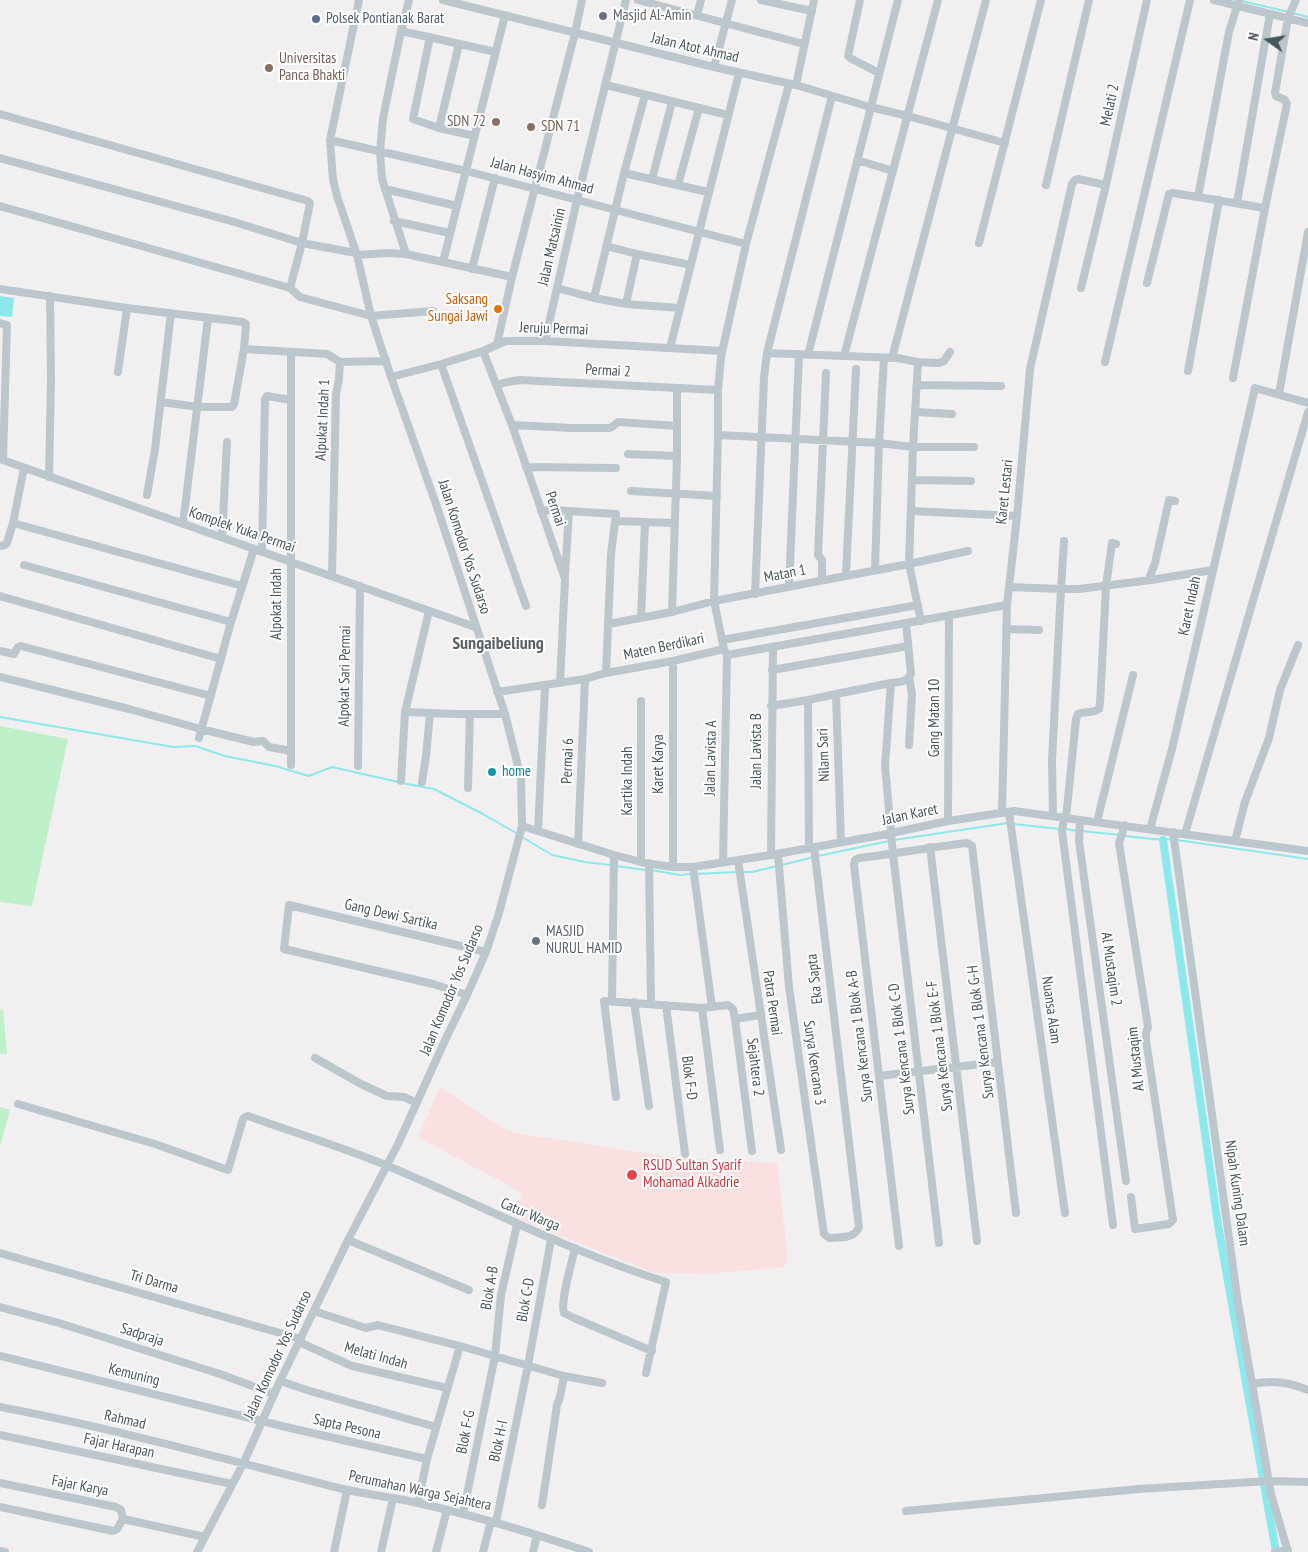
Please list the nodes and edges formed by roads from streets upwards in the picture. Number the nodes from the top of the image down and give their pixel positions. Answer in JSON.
{"nodes":[{"id":1,"x":359,"y":0,"type":"edge"},
{"id":2,"x":409,"y":0,"type":"edge"},
{"id":3,"x":443,"y":0,"type":"edge"},
{"id":4,"x":582,"y":0,"type":"edge"},
{"id":5,"x":626,"y":0,"type":"edge"},
{"id":6,"x":638,"y":0,"type":"edge"},
{"id":7,"x":701,"y":0,"type":"edge"},
{"id":8,"x":732,"y":0,"type":"edge"},
{"id":9,"x":762,"y":0,"type":"edge"},
{"id":10,"x":814,"y":0,"type":"edge"},
{"id":11,"x":860,"y":0,"type":"edge"},
{"id":12,"x":898,"y":0,"type":"edge"},
{"id":13,"x":938,"y":0,"type":"edge"},
{"id":14,"x":986,"y":0,"type":"edge"},
{"id":15,"x":1041,"y":0,"type":"edge"},
{"id":16,"x":1089,"y":0,"type":"edge"},
{"id":17,"x":1147,"y":0,"type":"edge"},
{"id":18,"x":1190,"y":0,"type":"edge"},
{"id":19,"x":1214,"y":0,"type":"edge"},
{"id":20,"x":1296,"y":0,"type":"edge"},
{"id":21,"x":471,"y":3,"type":"edge"},
{"id":22,"x":1238,"y":3,"type":"edge"},
{"id":23,"x":671,"y":4,"type":"edge"},
{"id":24,"x":812,"y":11,"type":"junction"},
{"id":25,"x":1270,"y":14,"type":"junction"},
{"id":26,"x":505,"y":15,"type":"junction"},
{"id":27,"x":697,"y":15,"type":"junction"},
{"id":28,"x":1290,"y":15,"type":"junction"},
{"id":29,"x":726,"y":23,"type":"junction"},
{"id":30,"x":1308,"y":23,"type":"edge"},
{"id":31,"x":401,"y":31,"type":"junction"},
{"id":32,"x":575,"y":33,"type":"junction"},
{"id":33,"x":430,"y":38,"type":"junction"},
{"id":34,"x":615,"y":43,"type":"junction"},
{"id":35,"x":459,"y":44,"type":"junction"},
{"id":36,"x":804,"y":44,"type":"junction"},
{"id":37,"x":496,"y":52,"type":"junction"},
{"id":38,"x":714,"y":67,"type":"junction"},
{"id":39,"x":738,"y":73,"type":"junction"},
{"id":40,"x":879,"y":73,"type":"junction"},
{"id":41,"x":606,"y":85,"type":"junction"},
{"id":42,"x":792,"y":85,"type":"junction"},
{"id":43,"x":645,"y":95,"type":"junction"},
{"id":44,"x":832,"y":96,"type":"junction"},
{"id":45,"x":672,"y":102,"type":"junction"},
{"id":46,"x":699,"y":108,"type":"junction"},
{"id":47,"x":870,"y":108,"type":"junction"},
{"id":48,"x":0,"y":114,"type":"edge"},
{"id":49,"x":728,"y":115,"type":"junction"},
{"id":50,"x":908,"y":116,"type":"junction"},
{"id":51,"x":439,"y":128,"type":"junction"},
{"id":52,"x":951,"y":129,"type":"junction"},
{"id":53,"x":474,"y":136,"type":"junction"},
{"id":54,"x":330,"y":140,"type":"junction"},
{"id":55,"x":1005,"y":143,"type":"junction"},
{"id":56,"x":380,"y":152,"type":"junction"},
{"id":57,"x":0,"y":158,"type":"edge"},
{"id":58,"x":857,"y":160,"type":"junction"},
{"id":59,"x":466,"y":171,"type":"junction"},
{"id":60,"x":893,"y":171,"type":"junction"},
{"id":61,"x":624,"y":172,"type":"junction"},
{"id":62,"x":494,"y":178,"type":"junction"},
{"id":63,"x":652,"y":179,"type":"junction"},
{"id":64,"x":678,"y":185,"type":"junction"},
{"id":65,"x":1046,"y":185,"type":"dead end"},
{"id":66,"x":1106,"y":185,"type":"junction"},
{"id":67,"x":385,"y":189,"type":"junction"},
{"id":68,"x":536,"y":189,"type":"junction"},
{"id":69,"x":708,"y":192,"type":"junction"},
{"id":70,"x":1198,"y":197,"type":"junction"},
{"id":71,"x":577,"y":200,"type":"junction"},
{"id":72,"x":1219,"y":200,"type":"junction"},
{"id":73,"x":1237,"y":203,"type":"junction"},
{"id":74,"x":0,"y":206,"type":"edge"},
{"id":75,"x":457,"y":206,"type":"junction"},
{"id":76,"x":1265,"y":208,"type":"junction"},
{"id":77,"x":615,"y":210,"type":"junction"},
{"id":78,"x":394,"y":221,"type":"junction"},
{"id":79,"x":699,"y":232,"type":"junction"},
{"id":80,"x":1308,"y":232,"type":"edge"},
{"id":81,"x":450,"y":233,"type":"junction"},
{"id":82,"x":979,"y":243,"type":"dead end"},
{"id":83,"x":302,"y":244,"type":"junction"},
{"id":84,"x":746,"y":244,"type":"junction"},
{"id":85,"x":606,"y":246,"type":"junction"},
{"id":86,"x":356,"y":254,"type":"junction"},
{"id":87,"x":406,"y":254,"type":"junction"},
{"id":88,"x":637,"y":254,"type":"junction"},
{"id":89,"x":443,"y":262,"type":"junction"},
{"id":90,"x":690,"y":266,"type":"junction"},
{"id":91,"x":472,"y":268,"type":"junction"},
{"id":92,"x":512,"y":276,"type":"junction"},
{"id":93,"x":1148,"y":283,"type":"dead end"},
{"id":94,"x":290,"y":288,"type":"junction"},
{"id":95,"x":557,"y":288,"type":"junction"},
{"id":96,"x":1082,"y":288,"type":"dead end"},
{"id":97,"x":0,"y":289,"type":"edge"},
{"id":98,"x":50,"y":296,"type":"junction"},
{"id":99,"x":594,"y":298,"type":"junction"},
{"id":100,"x":626,"y":304,"type":"junction"},
{"id":101,"x":127,"y":308,"type":"junction"},
{"id":102,"x":680,"y":308,"type":"junction"},
{"id":103,"x":434,"y":311,"type":"dead end"},
{"id":104,"x":171,"y":313,"type":"junction"},
{"id":105,"x":371,"y":316,"type":"junction"},
{"id":106,"x":208,"y":318,"type":"junction"},
{"id":107,"x":0,"y":323,"type":"edge"},
{"id":108,"x":544,"y":341,"type":"junction"},
{"id":109,"x":497,"y":344,"type":"junction"},
{"id":110,"x":670,"y":348,"type":"junction"},
{"id":111,"x":244,"y":349,"type":"junction"},
{"id":112,"x":483,"y":350,"type":"junction"},
{"id":113,"x":722,"y":351,"type":"junction"},
{"id":114,"x":950,"y":352,"type":"dead end"},
{"id":115,"x":291,"y":353,"type":"junction"},
{"id":116,"x":767,"y":353,"type":"junction"},
{"id":117,"x":799,"y":354,"type":"junction"},
{"id":118,"x":808,"y":355,"type":"junction"},
{"id":119,"x":844,"y":356,"type":"junction"},
{"id":120,"x":888,"y":358,"type":"junction"},
{"id":121,"x":386,"y":361,"type":"junction"},
{"id":122,"x":340,"y":362,"type":"junction"},
{"id":123,"x":918,"y":362,"type":"junction"},
{"id":124,"x":1105,"y":362,"type":"dead end"},
{"id":125,"x":441,"y":364,"type":"junction"},
{"id":126,"x":856,"y":369,"type":"dead end"},
{"id":127,"x":1188,"y":371,"type":"dead end"},
{"id":128,"x":118,"y":372,"type":"dead end"},
{"id":129,"x":826,"y":373,"type":"dead end"},
{"id":130,"x":391,"y":377,"type":"junction"},
{"id":131,"x":1233,"y":378,"type":"dead end"},
{"id":132,"x":497,"y":385,"type":"junction"},
{"id":133,"x":917,"y":385,"type":"junction"},
{"id":134,"x":1001,"y":386,"type":"dead end"},
{"id":135,"x":677,"y":389,"type":"junction"},
{"id":136,"x":718,"y":390,"type":"junction"},
{"id":137,"x":1279,"y":394,"type":"junction"},
{"id":138,"x":291,"y":400,"type":"junction"},
{"id":139,"x":161,"y":402,"type":"junction"},
{"id":140,"x":1308,"y":403,"type":"edge"},
{"id":141,"x":198,"y":407,"type":"junction"},
{"id":142,"x":915,"y":412,"type":"junction"},
{"id":143,"x":1308,"y":412,"type":"edge"},
{"id":144,"x":952,"y":414,"type":"dead end"},
{"id":145,"x":512,"y":425,"type":"junction"},
{"id":146,"x":677,"y":426,"type":"junction"},
{"id":147,"x":718,"y":435,"type":"junction"},
{"id":148,"x":762,"y":438,"type":"junction"},
{"id":149,"x":796,"y":439,"type":"junction"},
{"id":150,"x":822,"y":441,"type":"junction"},
{"id":151,"x":227,"y":442,"type":"dead end"},
{"id":152,"x":852,"y":442,"type":"junction"},
{"id":153,"x":879,"y":444,"type":"junction"},
{"id":154,"x":974,"y":446,"type":"dead end"},
{"id":155,"x":913,"y":447,"type":"junction"},
{"id":156,"x":628,"y":454,"type":"dead end"},
{"id":157,"x":677,"y":456,"type":"junction"},
{"id":158,"x":2,"y":460,"type":"edge"},
{"id":159,"x":526,"y":467,"type":"junction"},
{"id":160,"x":24,"y":468,"type":"junction"},
{"id":161,"x":616,"y":468,"type":"dead end"},
{"id":162,"x":49,"y":476,"type":"junction"},
{"id":163,"x":912,"y":480,"type":"junction"},
{"id":164,"x":971,"y":481,"type":"dead end"},
{"id":165,"x":631,"y":491,"type":"dead end"},
{"id":166,"x":675,"y":494,"type":"junction"},
{"id":167,"x":147,"y":495,"type":"dead end"},
{"id":168,"x":717,"y":496,"type":"junction"},
{"id":169,"x":1176,"y":501,"type":"dead end"},
{"id":170,"x":541,"y":511,"type":"junction"},
{"id":171,"x":569,"y":511,"type":"junction"},
{"id":172,"x":911,"y":511,"type":"junction"},
{"id":173,"x":1017,"y":516,"type":"junction"},
{"id":174,"x":616,"y":521,"type":"junction"},
{"id":175,"x":645,"y":522,"type":"junction"},
{"id":176,"x":13,"y":523,"type":"junction"},
{"id":177,"x":674,"y":523,"type":"junction"},
{"id":178,"x":184,"y":524,"type":"junction"},
{"id":179,"x":222,"y":537,"type":"junction"},
{"id":180,"x":1064,"y":542,"type":"dead end"},
{"id":181,"x":1116,"y":544,"type":"dead end"},
{"id":182,"x":0,"y":546,"type":"edge"},
{"id":183,"x":254,"y":549,"type":"junction"},
{"id":184,"x":968,"y":551,"type":"dead end"},
{"id":185,"x":262,"y":552,"type":"junction"},
{"id":186,"x":291,"y":562,"type":"junction"},
{"id":187,"x":909,"y":564,"type":"junction"},
{"id":188,"x":24,"y":565,"type":"dead end"},
{"id":189,"x":875,"y":570,"type":"junction"},
{"id":190,"x":1212,"y":570,"type":"junction"},
{"id":191,"x":846,"y":575,"type":"junction"},
{"id":192,"x":332,"y":576,"type":"junction"},
{"id":193,"x":565,"y":579,"type":"junction"},
{"id":194,"x":822,"y":580,"type":"junction"},
{"id":195,"x":1151,"y":580,"type":"junction"},
{"id":196,"x":242,"y":586,"type":"junction"},
{"id":197,"x":360,"y":586,"type":"junction"},
{"id":198,"x":1106,"y":586,"type":"junction"},
{"id":199,"x":789,"y":587,"type":"junction"},
{"id":200,"x":1009,"y":587,"type":"junction"},
{"id":201,"x":1061,"y":589,"type":"junction"},
{"id":202,"x":755,"y":594,"type":"junction"},
{"id":203,"x":0,"y":597,"type":"edge"},
{"id":204,"x":714,"y":601,"type":"junction"},
{"id":205,"x":918,"y":605,"type":"junction"},
{"id":206,"x":1007,"y":605,"type":"junction"},
{"id":207,"x":526,"y":606,"type":"dead end"},
{"id":208,"x":429,"y":611,"type":"junction"},
{"id":209,"x":672,"y":612,"type":"junction"},
{"id":210,"x":950,"y":615,"type":"junction"},
{"id":211,"x":641,"y":617,"type":"junction"},
{"id":212,"x":922,"y":621,"type":"junction"},
{"id":213,"x":231,"y":622,"type":"junction"},
{"id":214,"x":906,"y":623,"type":"junction"},
{"id":215,"x":608,"y":624,"type":"junction"},
{"id":216,"x":476,"y":627,"type":"junction"},
{"id":217,"x":1006,"y":629,"type":"junction"},
{"id":218,"x":1039,"y":630,"type":"dead end"},
{"id":219,"x":722,"y":640,"type":"junction"},
{"id":220,"x":1298,"y":645,"type":"dead end"},
{"id":221,"x":908,"y":646,"type":"junction"},
{"id":222,"x":773,"y":648,"type":"junction"},
{"id":223,"x":0,"y":651,"type":"edge"},
{"id":224,"x":725,"y":652,"type":"junction"},
{"id":225,"x":221,"y":659,"type":"junction"},
{"id":226,"x":673,"y":661,"type":"junction"},
{"id":227,"x":772,"y":670,"type":"junction"},
{"id":228,"x":606,"y":673,"type":"junction"},
{"id":229,"x":1133,"y":675,"type":"dead end"},
{"id":230,"x":0,"y":677,"type":"edge"},
{"id":231,"x":909,"y":677,"type":"junction"},
{"id":232,"x":585,"y":679,"type":"junction"},
{"id":233,"x":560,"y":683,"type":"junction"},
{"id":234,"x":891,"y":683,"type":"junction"},
{"id":235,"x":545,"y":686,"type":"junction"},
{"id":236,"x":497,"y":692,"type":"junction"},
{"id":237,"x":836,"y":694,"type":"junction"},
{"id":238,"x":211,"y":696,"type":"junction"},
{"id":239,"x":808,"y":700,"type":"junction"},
{"id":240,"x":641,"y":701,"type":"dead end"},
{"id":241,"x":771,"y":706,"type":"junction"},
{"id":242,"x":405,"y":712,"type":"junction"},
{"id":243,"x":430,"y":713,"type":"junction"},
{"id":244,"x":470,"y":714,"type":"junction"},
{"id":245,"x":505,"y":714,"type":"junction"},
{"id":246,"x":202,"y":729,"type":"junction"},
{"id":247,"x":198,"y":738,"type":"dead end"},
{"id":248,"x":909,"y":745,"type":"dead end"},
{"id":249,"x":291,"y":751,"type":"junction"},
{"id":250,"x":291,"y":765,"type":"dead end"},
{"id":251,"x":358,"y":766,"type":"dead end"},
{"id":252,"x":401,"y":781,"type":"dead end"},
{"id":253,"x":422,"y":782,"type":"dead end"},
{"id":254,"x":468,"y":788,"type":"dead end"},
{"id":255,"x":1007,"y":813,"type":"junction"},
{"id":256,"x":1053,"y":816,"type":"junction"},
{"id":257,"x":1065,"y":819,"type":"junction"},
{"id":258,"x":948,"y":821,"type":"junction"},
{"id":259,"x":1097,"y":822,"type":"junction"},
{"id":260,"x":1080,"y":823,"type":"junction"},
{"id":261,"x":522,"y":827,"type":"junction"},
{"id":262,"x":1124,"y":827,"type":"junction"},
{"id":263,"x":1150,"y":829,"type":"junction"},
{"id":264,"x":538,"y":831,"type":"junction"},
{"id":265,"x":1173,"y":833,"type":"junction"},
{"id":266,"x":1185,"y":834,"type":"junction"},
{"id":267,"x":891,"y":835,"type":"junction"},
{"id":268,"x":1235,"y":841,"type":"junction"},
{"id":269,"x":841,"y":842,"type":"junction"},
{"id":270,"x":578,"y":844,"type":"junction"},
{"id":271,"x":930,"y":847,"type":"junction"},
{"id":272,"x":812,"y":848,"type":"junction"},
{"id":273,"x":974,"y":848,"type":"joint"},
{"id":274,"x":1308,"y":851,"type":"edge"},
{"id":275,"x":893,"y":852,"type":"junction"},
{"id":276,"x":776,"y":856,"type":"junction"},
{"id":277,"x":614,"y":857,"type":"junction"},
{"id":278,"x":723,"y":862,"type":"junction"},
{"id":279,"x":738,"y":862,"type":"junction"},
{"id":280,"x":646,"y":864,"type":"junction"},
{"id":281,"x":672,"y":867,"type":"junction"},
{"id":282,"x":693,"y":869,"type":"junction"},
{"id":283,"x":486,"y":952,"type":"junction"},
{"id":284,"x":467,"y":995,"type":"junction"},
{"id":285,"x":612,"y":1001,"type":"junction"},
{"id":286,"x":634,"y":1002,"type":"junction"},
{"id":287,"x":650,"y":1004,"type":"junction"},
{"id":288,"x":666,"y":1005,"type":"junction"},
{"id":289,"x":712,"y":1007,"type":"junction"},
{"id":290,"x":702,"y":1008,"type":"junction"},
{"id":291,"x":760,"y":1015,"type":"junction"},
{"id":292,"x":735,"y":1019,"type":"junction"},
{"id":293,"x":315,"y":1058,"type":"dead end"},
{"id":294,"x":998,"y":1062,"type":"junction"},
{"id":295,"x":956,"y":1067,"type":"junction"},
{"id":296,"x":919,"y":1071,"type":"junction"},
{"id":297,"x":879,"y":1076,"type":"junction"},
{"id":298,"x":616,"y":1097,"type":"dead end"},
{"id":299,"x":417,"y":1103,"type":"junction"},
{"id":300,"x":18,"y":1104,"type":"dead end"},
{"id":301,"x":648,"y":1106,"type":"dead end"},
{"id":302,"x":720,"y":1150,"type":"dead end"},
{"id":303,"x":781,"y":1150,"type":"dead end"},
{"id":304,"x":752,"y":1151,"type":"dead end"},
{"id":305,"x":685,"y":1154,"type":"dead end"},
{"id":306,"x":387,"y":1166,"type":"junction"},
{"id":307,"x":1126,"y":1181,"type":"dead end"},
{"id":308,"x":1131,"y":1196,"type":"dead end"},
{"id":309,"x":1016,"y":1213,"type":"dead end"},
{"id":310,"x":1065,"y":1213,"type":"dead end"},
{"id":311,"x":517,"y":1225,"type":"junction"},
{"id":312,"x":1113,"y":1225,"type":"dead end"},
{"id":313,"x":859,"y":1227,"type":"joint"},
{"id":314,"x":348,"y":1240,"type":"junction"},
{"id":315,"x":551,"y":1240,"type":"junction"},
{"id":316,"x":977,"y":1241,"type":"dead end"},
{"id":317,"x":939,"y":1243,"type":"dead end"},
{"id":318,"x":899,"y":1246,"type":"dead end"},
{"id":319,"x":575,"y":1248,"type":"junction"},
{"id":320,"x":0,"y":1253,"type":"edge"},
{"id":321,"x":469,"y":1290,"type":"dead end"},
{"id":322,"x":0,"y":1307,"type":"edge"},
{"id":323,"x":314,"y":1310,"type":"junction"},
{"id":324,"x":300,"y":1340,"type":"junction"},
{"id":325,"x":460,"y":1346,"type":"junction"},
{"id":326,"x":652,"y":1351,"type":"junction"},
{"id":327,"x":0,"y":1356,"type":"edge"},
{"id":328,"x":495,"y":1356,"type":"junction"},
{"id":329,"x":528,"y":1365,"type":"junction"},
{"id":330,"x":646,"y":1373,"type":"dead end"},
{"id":331,"x":564,"y":1376,"type":"junction"},
{"id":332,"x":280,"y":1381,"type":"junction"},
{"id":333,"x":602,"y":1383,"type":"dead end"},
{"id":334,"x":1252,"y":1384,"type":"junction"},
{"id":335,"x":447,"y":1388,"type":"junction"},
{"id":336,"x":1308,"y":1390,"type":"edge"},
{"id":337,"x":274,"y":1394,"type":"junction"},
{"id":338,"x":0,"y":1407,"type":"edge"},
{"id":339,"x":262,"y":1420,"type":"junction"},
{"id":340,"x":436,"y":1427,"type":"junction"},
{"id":341,"x":0,"y":1435,"type":"edge"},
{"id":342,"x":427,"y":1459,"type":"junction"},
{"id":343,"x":243,"y":1464,"type":"junction"},
{"id":344,"x":1266,"y":1481,"type":"junction"},
{"id":345,"x":1308,"y":1482,"type":"edge"},
{"id":346,"x":0,"y":1484,"type":"edge"},
{"id":347,"x":232,"y":1484,"type":"junction"},
{"id":348,"x":347,"y":1490,"type":"junction"},
{"id":349,"x":393,"y":1498,"type":"junction"},
{"id":350,"x":418,"y":1503,"type":"junction"},
{"id":351,"x":542,"y":1504,"type":"dead end"},
{"id":352,"x":0,"y":1507,"type":"edge"},
{"id":353,"x":447,"y":1510,"type":"junction"},
{"id":354,"x":906,"y":1511,"type":"dead end"},
{"id":355,"x":463,"y":1514,"type":"junction"},
{"id":356,"x":123,"y":1519,"type":"junction"},
{"id":357,"x":493,"y":1522,"type":"junction"},
{"id":358,"x":537,"y":1535,"type":"junction"},
{"id":359,"x":204,"y":1537,"type":"junction"},
{"id":360,"x":0,"y":1551,"type":"edge"},
{"id":361,"x":584,"y":1551,"type":"edge"},
{"id":362,"x":1283,"y":1551,"type":"edge"},
{"id":363,"x":5,"y":1552,"type":"edge"},
{"id":364,"x":197,"y":1552,"type":"edge"},
{"id":365,"x":334,"y":1552,"type":"edge"},
{"id":366,"x":381,"y":1552,"type":"edge"},
{"id":367,"x":436,"y":1552,"type":"edge"},
{"id":368,"x":483,"y":1552,"type":"edge"},
{"id":369,"x":533,"y":1552,"type":"edge"}],
"edges":[{"from":1,"to":54,"type":"street","name":"Jalan Komodor Yos Sudarso"},
{"from":2,"to":31,"type":"street"},
{"from":3,"to":21,"type":"street","name":"Jalan Atot Ahmad"},
{"from":4,"to":32,"type":"street"},
{"from":5,"to":34,"type":"street","name":"Jalan Matsainin"},
{"from":6,"to":23,"type":"street"},
{"from":7,"to":27,"type":"street"},
{"from":8,"to":29,"type":"street"},
{"from":9,"to":24,"type":"street"},
{"from":10,"to":24,"type":"street","name":"Jalan Lavista A"},
{"from":11,"to":40,"type":"street"},
{"from":12,"to":40,"type":"street"},
{"from":13,"to":50,"type":"street"},
{"from":14,"to":52,"type":"street"},
{"from":15,"to":55,"type":"street"},
{"from":16,"to":65,"type":"street"},
{"from":17,"to":66,"type":"street","name":"Melati 2"},
{"from":18,"to":124,"type":"street"},
{"from":19,"to":22,"type":"street"},
{"from":20,"to":28,"type":"street"},
{"from":21,"to":26,"type":"street","name":"Jalan Atot Ahmad"},
{"from":22,"to":25,"type":"street"},
{"from":22,"to":70,"type":"street"},
{"from":23,"to":27,"type":"street"},
{"from":24,"to":36,"type":"street","name":"Jalan Lavista A"},
{"from":25,"to":28,"type":"street"},
{"from":25,"to":73,"type":"street"},
{"from":26,"to":32,"type":"street","name":"Jalan Atot Ahmad"},
{"from":26,"to":37,"type":"street"},
{"from":27,"to":29,"type":"street"},
{"from":28,"to":30,"type":"street"},
{"from":28,"to":76,"type":"street"},
{"from":29,"to":36,"type":"street"},
{"from":29,"to":38,"type":"street"},
{"from":31,"to":33,"type":"street"},
{"from":31,"to":56,"type":"street"},
{"from":32,"to":34,"type":"street","name":"Jalan Atot Ahmad"},
{"from":32,"to":68,"type":"street"},
{"from":33,"to":35,"type":"street"},
{"from":33,"to":51,"type":"street"},
{"from":34,"to":38,"type":"street","name":"Jalan Atot Ahmad"},
{"from":34,"to":41,"type":"street","name":"Jalan Matsainin"},
{"from":35,"to":37,"type":"street"},
{"from":35,"to":51,"type":"street"},
{"from":36,"to":42,"type":"street","name":"Jalan Lavista A"},
{"from":37,"to":53,"type":"street"},
{"from":38,"to":39,"type":"street","name":"Jalan Atot Ahmad"},
{"from":39,"to":42,"type":"street","name":"Jalan Atot Ahmad"},
{"from":39,"to":49,"type":"street"},
{"from":40,"to":47,"type":"street"},
{"from":41,"to":43,"type":"street"},
{"from":41,"to":71,"type":"street","name":"Jalan Matsainin"},
{"from":42,"to":44,"type":"street","name":"Jalan Atot Ahmad"},
{"from":42,"to":84,"type":"street","name":"Jalan Lavista A"},
{"from":43,"to":45,"type":"street"},
{"from":43,"to":61,"type":"street"},
{"from":44,"to":47,"type":"street","name":"Jalan Atot Ahmad"},
{"from":44,"to":116,"type":"street"},
{"from":45,"to":46,"type":"street"},
{"from":45,"to":63,"type":"street"},
{"from":46,"to":49,"type":"street"},
{"from":46,"to":64,"type":"street"},
{"from":47,"to":50,"type":"street","name":"Jalan Atot Ahmad"},
{"from":47,"to":58,"type":"street"},
{"from":48,"to":83,"type":"street"},
{"from":49,"to":69,"type":"street"},
{"from":50,"to":52,"type":"street","name":"Jalan Atot Ahmad"},
{"from":50,"to":60,"type":"street"},
{"from":51,"to":53,"type":"street"},
{"from":52,"to":55,"type":"street","name":"Jalan Atot Ahmad"},
{"from":52,"to":120,"type":"street"},
{"from":53,"to":59,"type":"street"},
{"from":54,"to":56,"type":"street","name":"Jalan Hasyim Ahmad"},
{"from":54,"to":86,"type":"street","name":"Jalan Komodor Yos Sudarso"},
{"from":55,"to":82,"type":"street"},
{"from":56,"to":59,"type":"street","name":"Jalan Hasyim Ahmad"},
{"from":56,"to":67,"type":"street"},
{"from":57,"to":83,"type":"street"},
{"from":58,"to":60,"type":"street"},
{"from":58,"to":118,"type":"street"},
{"from":59,"to":62,"type":"street","name":"Jalan Hasyim Ahmad"},
{"from":59,"to":75,"type":"street"},
{"from":60,"to":119,"type":"street"},
{"from":61,"to":63,"type":"street"},
{"from":61,"to":77,"type":"street"},
{"from":62,"to":68,"type":"street","name":"Jalan Hasyim Ahmad"},
{"from":62,"to":91,"type":"street"},
{"from":63,"to":64,"type":"street"},
{"from":64,"to":69,"type":"street"},
{"from":66,"to":96,"type":"street","name":"Melati 2"},
{"from":66,"to":173,"type":"street","name":"Karet Lestari"},
{"from":67,"to":75,"type":"street"},
{"from":67,"to":78,"type":"street"},
{"from":68,"to":71,"type":"street","name":"Jalan Hasyim Ahmad"},
{"from":68,"to":92,"type":"street"},
{"from":69,"to":79,"type":"street"},
{"from":70,"to":72,"type":"street"},
{"from":70,"to":93,"type":"street"},
{"from":71,"to":77,"type":"street","name":"Jalan Hasyim Ahmad"},
{"from":71,"to":95,"type":"street","name":"Jalan Matsainin"},
{"from":72,"to":73,"type":"street"},
{"from":72,"to":127,"type":"street"},
{"from":73,"to":76,"type":"street"},
{"from":74,"to":94,"type":"street"},
{"from":75,"to":81,"type":"street"},
{"from":76,"to":131,"type":"street"},
{"from":77,"to":79,"type":"street","name":"Jalan Hasyim Ahmad"},
{"from":77,"to":85,"type":"street"},
{"from":78,"to":81,"type":"street"},
{"from":78,"to":87,"type":"street"},
{"from":79,"to":84,"type":"street","name":"Jalan Hasyim Ahmad"},
{"from":79,"to":90,"type":"street"},
{"from":80,"to":137,"type":"street"},
{"from":81,"to":89,"type":"street"},
{"from":83,"to":86,"type":"street"},
{"from":83,"to":94,"type":"street"},
{"from":84,"to":113,"type":"street","name":"Jalan Lavista A"},
{"from":85,"to":88,"type":"street"},
{"from":85,"to":99,"type":"street"},
{"from":86,"to":87,"type":"street"},
{"from":86,"to":105,"type":"street","name":"Jalan Komodor Yos Sudarso"},
{"from":87,"to":89,"type":"street"},
{"from":88,"to":90,"type":"street"},
{"from":88,"to":100,"type":"street"},
{"from":89,"to":91,"type":"street"},
{"from":90,"to":102,"type":"street"},
{"from":91,"to":92,"type":"street"},
{"from":92,"to":109,"type":"street"},
{"from":94,"to":105,"type":"street"},
{"from":95,"to":99,"type":"street"},
{"from":95,"to":108,"type":"street","name":"Jalan Matsainin"},
{"from":97,"to":98,"type":"street"},
{"from":98,"to":101,"type":"street"},
{"from":98,"to":162,"type":"street"},
{"from":99,"to":100,"type":"street"},
{"from":100,"to":102,"type":"street"},
{"from":101,"to":104,"type":"street"},
{"from":101,"to":128,"type":"street"},
{"from":102,"to":110,"type":"street"},
{"from":103,"to":105,"type":"street"},
{"from":104,"to":106,"type":"street"},
{"from":104,"to":139,"type":"street"},
{"from":105,"to":121,"type":"street","name":"Jalan Komodor Yos Sudarso"},
{"from":106,"to":111,"type":"street"},
{"from":106,"to":141,"type":"street"},
{"from":107,"to":158,"type":"street"},
{"from":108,"to":109,"type":"street","name":"Jeruju Permai"},
{"from":108,"to":110,"type":"street","name":"Jeruju Permai"},
{"from":109,"to":112,"type":"street","name":"Jeruju Permai"},
{"from":110,"to":113,"type":"street","name":"Jeruju Permai"},
{"from":111,"to":115,"type":"street","name":"Alpukat Indah 1"},
{"from":111,"to":141,"type":"street"},
{"from":112,"to":125,"type":"street","name":"Jeruju Permai"},
{"from":112,"to":132,"type":"street","name":"Permai"},
{"from":113,"to":136,"type":"street","name":"Jalan Lavista A"},
{"from":114,"to":123,"type":"street"},
{"from":115,"to":122,"type":"street","name":"Alpukat Indah 1"},
{"from":115,"to":138,"type":"street","name":"Alpokat Indah"},
{"from":116,"to":117,"type":"street"},
{"from":116,"to":148,"type":"street"},
{"from":117,"to":118,"type":"street"},
{"from":117,"to":149,"type":"street"},
{"from":118,"to":119,"type":"street"},
{"from":119,"to":120,"type":"street"},
{"from":120,"to":123,"type":"street"},
{"from":120,"to":153,"type":"street"},
{"from":121,"to":122,"type":"street"},
{"from":121,"to":130,"type":"street","name":"Jalan Komodor Yos Sudarso"},
{"from":122,"to":192,"type":"street","name":"Alpukat Indah 1"},
{"from":123,"to":133,"type":"street"},
{"from":125,"to":130,"type":"street","name":"Jeruju Permai"},
{"from":125,"to":207,"type":"street"},
{"from":126,"to":152,"type":"street"},
{"from":129,"to":150,"type":"street"},
{"from":130,"to":216,"type":"street","name":"Jalan Komodor Yos Sudarso"},
{"from":132,"to":135,"type":"street","name":"Permai 2"},
{"from":132,"to":145,"type":"street","name":"Permai"},
{"from":133,"to":134,"type":"street"},
{"from":133,"to":142,"type":"street"},
{"from":135,"to":136,"type":"street","name":"Permai 2"},
{"from":135,"to":146,"type":"street"},
{"from":136,"to":147,"type":"street","name":"Jalan Lavista A"},
{"from":137,"to":140,"type":"street"},
{"from":137,"to":190,"type":"street","name":"Karet Indah"},
{"from":138,"to":185,"type":"street"},
{"from":138,"to":186,"type":"street","name":"Alpokat Indah"},
{"from":139,"to":141,"type":"street"},
{"from":139,"to":167,"type":"street"},
{"from":141,"to":178,"type":"street"},
{"from":142,"to":144,"type":"street"},
{"from":142,"to":155,"type":"street"},
{"from":143,"to":266,"type":"street"},
{"from":145,"to":146,"type":"street"},
{"from":145,"to":159,"type":"street","name":"Permai"},
{"from":146,"to":157,"type":"street"},
{"from":147,"to":148,"type":"street"},
{"from":147,"to":168,"type":"street","name":"Jalan Lavista A"},
{"from":148,"to":149,"type":"street"},
{"from":148,"to":202,"type":"street"},
{"from":149,"to":150,"type":"street"},
{"from":149,"to":199,"type":"street"},
{"from":150,"to":152,"type":"street"},
{"from":150,"to":194,"type":"street"},
{"from":151,"to":179,"type":"street"},
{"from":152,"to":153,"type":"street"},
{"from":152,"to":191,"type":"street"},
{"from":153,"to":155,"type":"street"},
{"from":153,"to":189,"type":"street"},
{"from":154,"to":155,"type":"street"},
{"from":155,"to":163,"type":"street"},
{"from":156,"to":157,"type":"street"},
{"from":157,"to":166,"type":"street"},
{"from":158,"to":160,"type":"street","name":"Komplek Yuka Permai"},
{"from":159,"to":161,"type":"street"},
{"from":159,"to":170,"type":"street","name":"Permai"},
{"from":160,"to":162,"type":"street","name":"Komplek Yuka Permai"},
{"from":160,"to":176,"type":"street"},
{"from":162,"to":178,"type":"street","name":"Komplek Yuka Permai"},
{"from":163,"to":164,"type":"street"},
{"from":163,"to":172,"type":"street"},
{"from":165,"to":166,"type":"street"},
{"from":166,"to":168,"type":"street"},
{"from":166,"to":177,"type":"street"},
{"from":168,"to":204,"type":"street","name":"Jalan Lavista A"},
{"from":169,"to":195,"type":"street"},
{"from":170,"to":171,"type":"street"},
{"from":170,"to":193,"type":"street","name":"Permai"},
{"from":171,"to":174,"type":"street"},
{"from":171,"to":193,"type":"street"},
{"from":172,"to":173,"type":"street"},
{"from":172,"to":187,"type":"street"},
{"from":173,"to":200,"type":"street","name":"Karet Lestari"},
{"from":174,"to":175,"type":"street"},
{"from":174,"to":215,"type":"street"},
{"from":175,"to":177,"type":"street"},
{"from":175,"to":211,"type":"street"},
{"from":176,"to":182,"type":"street"},
{"from":176,"to":196,"type":"street"},
{"from":177,"to":209,"type":"street"},
{"from":178,"to":179,"type":"street","name":"Komplek Yuka Permai"},
{"from":179,"to":183,"type":"street","name":"Komplek Yuka Permai"},
{"from":180,"to":201,"type":"street"},
{"from":181,"to":198,"type":"street"},
{"from":183,"to":185,"type":"street","name":"Komplek Yuka Permai"},
{"from":183,"to":196,"type":"street"},
{"from":184,"to":187,"type":"street","name":"Matan 1"},
{"from":185,"to":186,"type":"street","name":"Komplek Yuka Permai"},
{"from":186,"to":192,"type":"street","name":"Komplek Yuka Permai"},
{"from":186,"to":249,"type":"street","name":"Alpokat Indah"},
{"from":187,"to":189,"type":"street","name":"Matan 1"},
{"from":187,"to":205,"type":"street"},
{"from":188,"to":213,"type":"street"},
{"from":189,"to":191,"type":"street","name":"Matan 1"},
{"from":190,"to":195,"type":"street"},
{"from":190,"to":263,"type":"street","name":"Karet Indah"},
{"from":191,"to":194,"type":"street","name":"Matan 1"},
{"from":192,"to":197,"type":"street","name":"Komplek Yuka Permai"},
{"from":193,"to":233,"type":"street","name":"Permai"},
{"from":194,"to":199,"type":"street","name":"Matan 1"},
{"from":195,"to":198,"type":"street"},
{"from":196,"to":213,"type":"street"},
{"from":197,"to":208,"type":"street","name":"Komplek Yuka Permai"},
{"from":197,"to":251,"type":"street","name":"Alpokat Sari Permai"},
{"from":198,"to":201,"type":"street"},
{"from":198,"to":257,"type":"street"},
{"from":199,"to":202,"type":"street","name":"Matan 1"},
{"from":200,"to":201,"type":"street"},
{"from":200,"to":206,"type":"street","name":"Karet Lestari"},
{"from":201,"to":256,"type":"street"},
{"from":202,"to":204,"type":"street","name":"Matan 1"},
{"from":203,"to":225,"type":"street"},
{"from":204,"to":209,"type":"street","name":"Matan 1"},
{"from":204,"to":219,"type":"street","name":"Jalan Lavista A"},
{"from":205,"to":212,"type":"street"},
{"from":205,"to":219,"type":"street"},
{"from":206,"to":210,"type":"street","name":"Maten Berdikari"},
{"from":206,"to":217,"type":"street","name":"Karet Lestari"},
{"from":208,"to":216,"type":"street","name":"Komplek Yuka Permai"},
{"from":208,"to":242,"type":"street"},
{"from":209,"to":211,"type":"street","name":"Matan 1"},
{"from":210,"to":212,"type":"street","name":"Maten Berdikari"},
{"from":210,"to":258,"type":"street","name":"Gang Matan 10"},
{"from":211,"to":215,"type":"street","name":"Matan 1"},
{"from":212,"to":214,"type":"street","name":"Maten Berdikari"},
{"from":213,"to":225,"type":"street"},
{"from":214,"to":221,"type":"street"},
{"from":214,"to":222,"type":"street","name":"Maten Berdikari"},
{"from":215,"to":228,"type":"street"},
{"from":216,"to":236,"type":"street","name":"Jalan Komodor Yos Sudarso"},
{"from":217,"to":218,"type":"street"},
{"from":217,"to":255,"type":"street","name":"Karet Lestari"},
{"from":219,"to":224,"type":"street","name":"Jalan Lavista A"},
{"from":220,"to":268,"type":"street"},
{"from":221,"to":227,"type":"street"},
{"from":221,"to":231,"type":"street"},
{"from":222,"to":224,"type":"street","name":"Maten Berdikari"},
{"from":222,"to":227,"type":"street","name":"Jalan Lavista B"},
{"from":223,"to":238,"type":"street"},
{"from":224,"to":226,"type":"street","name":"Maten Berdikari"},
{"from":224,"to":278,"type":"street","name":"Jalan Lavista A"},
{"from":225,"to":238,"type":"street"},
{"from":226,"to":228,"type":"street","name":"Maten Berdikari"},
{"from":226,"to":281,"type":"street","name":"Karet Karya"},
{"from":227,"to":241,"type":"street","name":"Jalan Lavista B"},
{"from":228,"to":232,"type":"street","name":"Maten Berdikari"},
{"from":229,"to":259,"type":"street"},
{"from":230,"to":246,"type":"street"},
{"from":231,"to":234,"type":"street"},
{"from":231,"to":248,"type":"street"},
{"from":232,"to":233,"type":"street","name":"Maten Berdikari"},
{"from":232,"to":270,"type":"street","name":"Permai 6"},
{"from":233,"to":235,"type":"street","name":"Maten Berdikari"},
{"from":234,"to":237,"type":"street"},
{"from":234,"to":267,"type":"street","name":"Surya Kencana 1 Blok C-D"},
{"from":235,"to":236,"type":"street","name":"Maten Berdikari"},
{"from":235,"to":264,"type":"street"},
{"from":236,"to":245,"type":"street","name":"Jalan Komodor Yos Sudarso"},
{"from":237,"to":239,"type":"street"},
{"from":237,"to":269,"type":"street","name":"Nilam Sari"},
{"from":238,"to":246,"type":"street"},
{"from":239,"to":241,"type":"street"},
{"from":239,"to":272,"type":"street","name":"Eka Sapta"},
{"from":240,"to":280,"type":"street","name":"Kartika Indah"},
{"from":241,"to":276,"type":"street","name":"Jalan Lavista B"},
{"from":242,"to":243,"type":"street"},
{"from":242,"to":252,"type":"street"},
{"from":243,"to":244,"type":"street"},
{"from":243,"to":253,"type":"street"},
{"from":244,"to":245,"type":"street"},
{"from":244,"to":254,"type":"street"},
{"from":245,"to":261,"type":"street","name":"Jalan Komodor Yos Sudarso"},
{"from":246,"to":247,"type":"street"},
{"from":246,"to":249,"type":"street"},
{"from":249,"to":250,"type":"street","name":"Alpokat Indah"},
{"from":255,"to":256,"type":"street","name":"Jalan Karet"},
{"from":255,"to":258,"type":"street","name":"Jalan Karet"},
{"from":255,"to":310,"type":"street","name":"Nuansa Alam"},
{"from":256,"to":257,"type":"street","name":"Jalan Karet"},
{"from":257,"to":260,"type":"street","name":"Jalan Karet"},
{"from":257,"to":312,"type":"street"},
{"from":258,"to":267,"type":"street","name":"Jalan Karet"},
{"from":259,"to":260,"type":"street","name":"Jalan Karet"},
{"from":259,"to":262,"type":"street","name":"Jalan Karet"},
{"from":260,"to":307,"type":"street","name":"Al Mustaqim 2"},
{"from":261,"to":264,"type":"street","name":"Jalan Karet"},
{"from":261,"to":283,"type":"street","name":"Jalan Komodor Yos Sudarso"},
{"from":262,"to":263,"type":"street","name":"Jalan Karet"},
{"from":262,"to":308,"type":"street","name":"Al Mustaqim"},
{"from":263,"to":265,"type":"street","name":"Jalan Karet"},
{"from":264,"to":270,"type":"street","name":"Jalan Karet"},
{"from":265,"to":266,"type":"street","name":"Jalan Karet"},
{"from":265,"to":334,"type":"street","name":"Nipah Kuning Dalam"},
{"from":266,"to":268,"type":"street","name":"Jalan Karet"},
{"from":267,"to":269,"type":"street","name":"Jalan Karet"},
{"from":267,"to":275,"type":"street","name":"Surya Kencana 1 Blok C-D"},
{"from":268,"to":274,"type":"street","name":"Jalan Karet"},
{"from":269,"to":272,"type":"street","name":"Jalan Karet"},
{"from":270,"to":277,"type":"street","name":"Jalan Karet"},
{"from":271,"to":273,"type":"street","name":"Surya Kencana 1 Blok A-B"},
{"from":271,"to":275,"type":"street","name":"Surya Kencana 1 Blok A-B"},
{"from":271,"to":295,"type":"street","name":"Surya Kencana 1 Blok E-F"},
{"from":272,"to":276,"type":"street","name":"Jalan Karet"},
{"from":272,"to":313,"type":"street","name":"Eka Sapta"},
{"from":273,"to":294,"type":"street","name":"Surya Kencana 1 Blok G-H"},
{"from":275,"to":296,"type":"street","name":"Surya Kencana 1 Blok C-D"},
{"from":275,"to":297,"type":"street","name":"Surya Kencana 1 Blok A-B"},
{"from":276,"to":279,"type":"street","name":"Jalan Karet"},
{"from":276,"to":313,"type":"street","name":"Surya Kencana 3"},
{"from":277,"to":280,"type":"street","name":"Jalan Karet"},
{"from":277,"to":285,"type":"street"},
{"from":278,"to":279,"type":"street","name":"Jalan Karet"},
{"from":278,"to":282,"type":"street","name":"Jalan Karet"},
{"from":279,"to":291,"type":"street","name":"Patra Permai"},
{"from":280,"to":281,"type":"street","name":"Jalan Karet"},
{"from":280,"to":287,"type":"street","name":"Kartika Indah"},
{"from":281,"to":282,"type":"street","name":"Jalan Karet"},
{"from":282,"to":289,"type":"street"},
{"from":283,"to":284,"type":"street","name":"Jalan Komodor Yos Sudarso"},
{"from":283,"to":284,"type":"street","name":"Gang Dewi Sartika"},
{"from":284,"to":299,"type":"street","name":"Jalan Komodor Yos Sudarso"},
{"from":285,"to":286,"type":"street","name":"Sejahtera 2"},
{"from":285,"to":298,"type":"street"},
{"from":286,"to":287,"type":"street","name":"Sejahtera 2"},
{"from":286,"to":301,"type":"street"},
{"from":287,"to":288,"type":"street","name":"Sejahtera 2"},
{"from":288,"to":290,"type":"street","name":"Sejahtera 2"},
{"from":288,"to":305,"type":"street","name":"Blok F-D"},
{"from":289,"to":290,"type":"street","name":"Sejahtera 2"},
{"from":289,"to":292,"type":"street","name":"Sejahtera 2"},
{"from":290,"to":302,"type":"street"},
{"from":291,"to":292,"type":"street"},
{"from":291,"to":303,"type":"street","name":"Patra Permai"},
{"from":292,"to":304,"type":"street","name":"Sejahtera 2"},
{"from":293,"to":299,"type":"street"},
{"from":294,"to":295,"type":"street"},
{"from":294,"to":309,"type":"street","name":"Surya Kencana 1 Blok G-H"},
{"from":295,"to":296,"type":"street"},
{"from":295,"to":316,"type":"street","name":"Surya Kencana 1 Blok E-F"},
{"from":296,"to":297,"type":"street"},
{"from":296,"to":317,"type":"street","name":"Surya Kencana 1 Blok C-D"},
{"from":297,"to":318,"type":"street","name":"Surya Kencana 1 Blok A-B"},
{"from":299,"to":306,"type":"street","name":"Jalan Komodor Yos Sudarso"},
{"from":300,"to":306,"type":"street","name":"Catur Warga"},
{"from":306,"to":311,"type":"street","name":"Catur Warga"},
{"from":306,"to":314,"type":"street","name":"Jalan Komodor Yos Sudarso"},
{"from":311,"to":315,"type":"street","name":"Catur Warga"},
{"from":311,"to":328,"type":"street","name":"Blok A-B"},
{"from":314,"to":321,"type":"street"},
{"from":314,"to":323,"type":"street","name":"Jalan Komodor Yos Sudarso"},
{"from":315,"to":319,"type":"street","name":"Catur Warga"},
{"from":315,"to":329,"type":"street","name":"Blok C-D"},
{"from":319,"to":326,"type":"street"},
{"from":319,"to":326,"type":"street","name":"Catur Warga"},
{"from":320,"to":324,"type":"street","name":"Tri Darma"},
{"from":322,"to":337,"type":"street","name":"Sadpraja"},
{"from":323,"to":324,"type":"street","name":"Jalan Komodor Yos Sudarso"},
{"from":323,"to":325,"type":"street"},
{"from":324,"to":332,"type":"street","name":"Jalan Komodor Yos Sudarso"},
{"from":324,"to":335,"type":"street","name":"Melati Indah"},
{"from":325,"to":328,"type":"street"},
{"from":325,"to":335,"type":"street"},
{"from":326,"to":330,"type":"street"},
{"from":327,"to":339,"type":"street","name":"Kemuning"},
{"from":328,"to":329,"type":"street"},
{"from":328,"to":355,"type":"street","name":"Blok F-G"},
{"from":329,"to":331,"type":"street"},
{"from":329,"to":357,"type":"street","name":"Blok H-I"},
{"from":331,"to":333,"type":"street"},
{"from":331,"to":351,"type":"street"},
{"from":332,"to":337,"type":"street","name":"Jalan Komodor Yos Sudarso"},
{"from":332,"to":340,"type":"street"},
{"from":334,"to":336,"type":"street"},
{"from":334,"to":344,"type":"street","name":"Nipah Kuning Dalam"},
{"from":335,"to":340,"type":"street"},
{"from":337,"to":339,"type":"street","name":"Jalan Komodor Yos Sudarso"},
{"from":338,"to":343,"type":"street","name":"Rahmad"},
{"from":339,"to":342,"type":"street","name":"Sapta Pesona"},
{"from":339,"to":343,"type":"street","name":"Jalan Komodor Yos Sudarso"},
{"from":340,"to":342,"type":"street"},
{"from":341,"to":347,"type":"street","name":"Fajar Harapan"},
{"from":342,"to":350,"type":"street"},
{"from":343,"to":347,"type":"street","name":"Jalan Komodor Yos Sudarso"},
{"from":343,"to":348,"type":"street","name":"Perumahan Warga Sejahtera"},
{"from":344,"to":345,"type":"street"},
{"from":344,"to":354,"type":"street"},
{"from":344,"to":362,"type":"street","name":"Nipah Kuning Dalam"},
{"from":346,"to":356,"type":"street","name":"Fajar Karya"},
{"from":347,"to":359,"type":"street","name":"Jalan Komodor Yos Sudarso"},
{"from":348,"to":349,"type":"street","name":"Perumahan Warga Sejahtera"},
{"from":348,"to":365,"type":"street"},
{"from":349,"to":350,"type":"street","name":"Perumahan Warga Sejahtera"},
{"from":349,"to":366,"type":"street"},
{"from":350,"to":353,"type":"street","name":"Perumahan Warga Sejahtera"},
{"from":352,"to":356,"type":"street"},
{"from":353,"to":355,"type":"street","name":"Perumahan Warga Sejahtera"},
{"from":353,"to":367,"type":"street"},
{"from":355,"to":357,"type":"street","name":"Perumahan Warga Sejahtera"},
{"from":356,"to":359,"type":"street","name":"Fajar Karya"},
{"from":357,"to":358,"type":"street","name":"Perumahan Warga Sejahtera"},
{"from":357,"to":368,"type":"street","name":"Blok H-I"},
{"from":358,"to":361,"type":"street","name":"Perumahan Warga Sejahtera"},
{"from":358,"to":369,"type":"street"},
{"from":359,"to":364,"type":"street","name":"Jalan Komodor Yos Sudarso"},
{"from":360,"to":363,"type":"street"}]}
